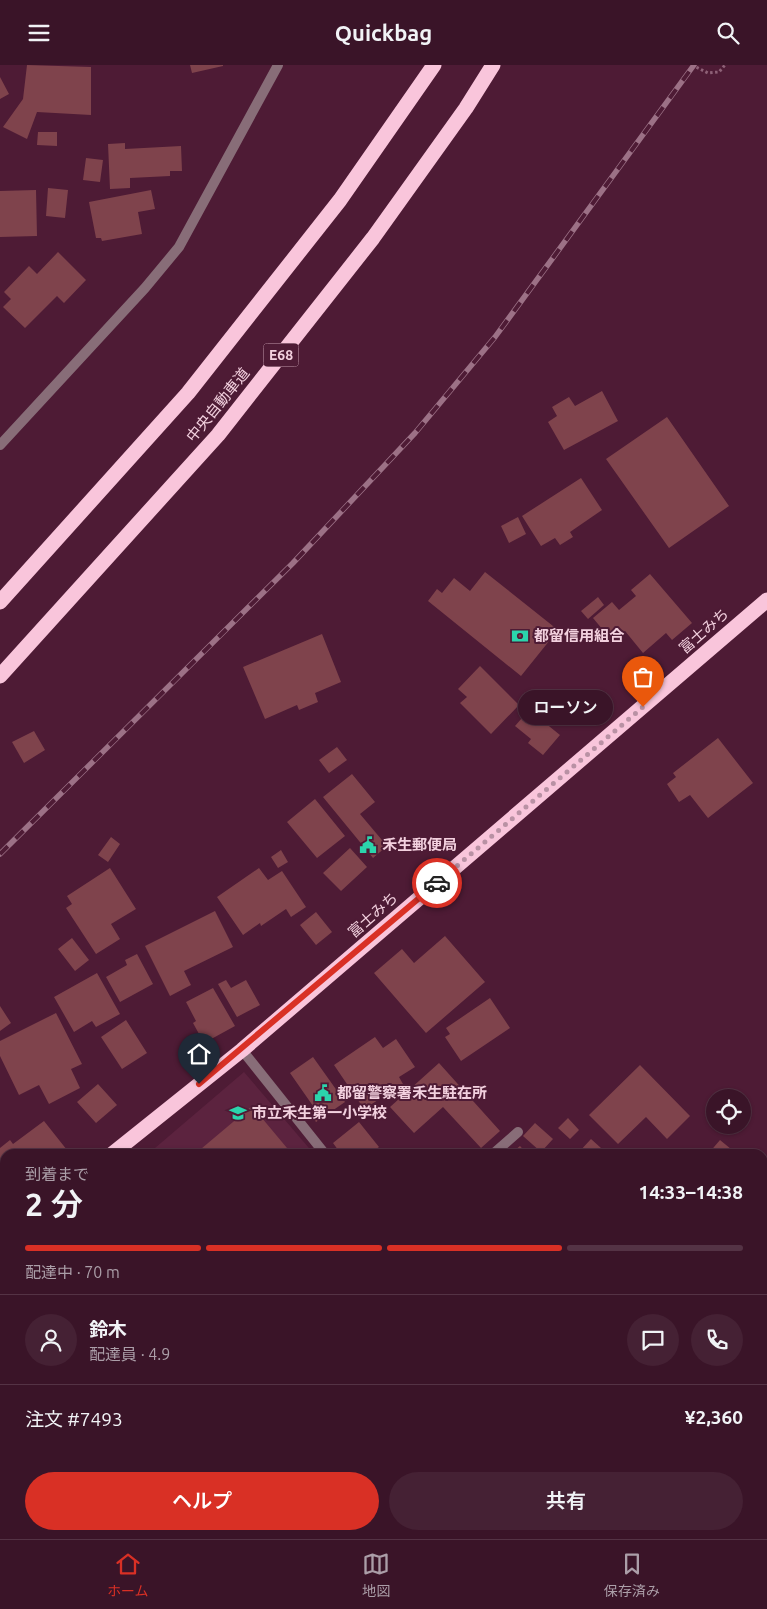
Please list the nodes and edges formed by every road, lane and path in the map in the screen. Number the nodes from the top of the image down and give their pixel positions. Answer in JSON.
{"nodes":[{"id":1,"x":278,"y":65,"type":"edge"},
{"id":2,"x":434,"y":65,"type":"edge"},
{"id":3,"x":493,"y":65,"type":"edge"},
{"id":4,"x":692,"y":65,"type":"edge"},
{"id":5,"x":725,"y":65,"type":"edge"},
{"id":6,"x":0,"y":445,"type":"edge"},
{"id":7,"x":767,"y":600,"type":"edge"},
{"id":8,"x":0,"y":601,"type":"edge"},
{"id":9,"x":0,"y":676,"type":"edge"},
{"id":10,"x":242,"y":1050,"type":"junction"},
{"id":11,"x":518,"y":1132,"type":"dead end"},
{"id":12,"x":118,"y":1149,"type":"edge"},
{"id":13,"x":322,"y":1149,"type":"edge"},
{"id":14,"x":499,"y":1149,"type":"edge"}],
"edges":[{"from":1,"to":6,"type":"street"},
{"from":2,"to":8,"type":"highway","name":"中央自動車道"},
{"from":3,"to":9,"type":"highway","name":"中央自動車道","number":"E68"},
{"from":4,"to":5,"type":"path"},
{"from":7,"to":10,"type":"highway","name":"富士みち"},
{"from":10,"to":12,"type":"highway","name":"富士みち"},
{"from":10,"to":13,"type":"street"},
{"from":11,"to":14,"type":"street"}]}
